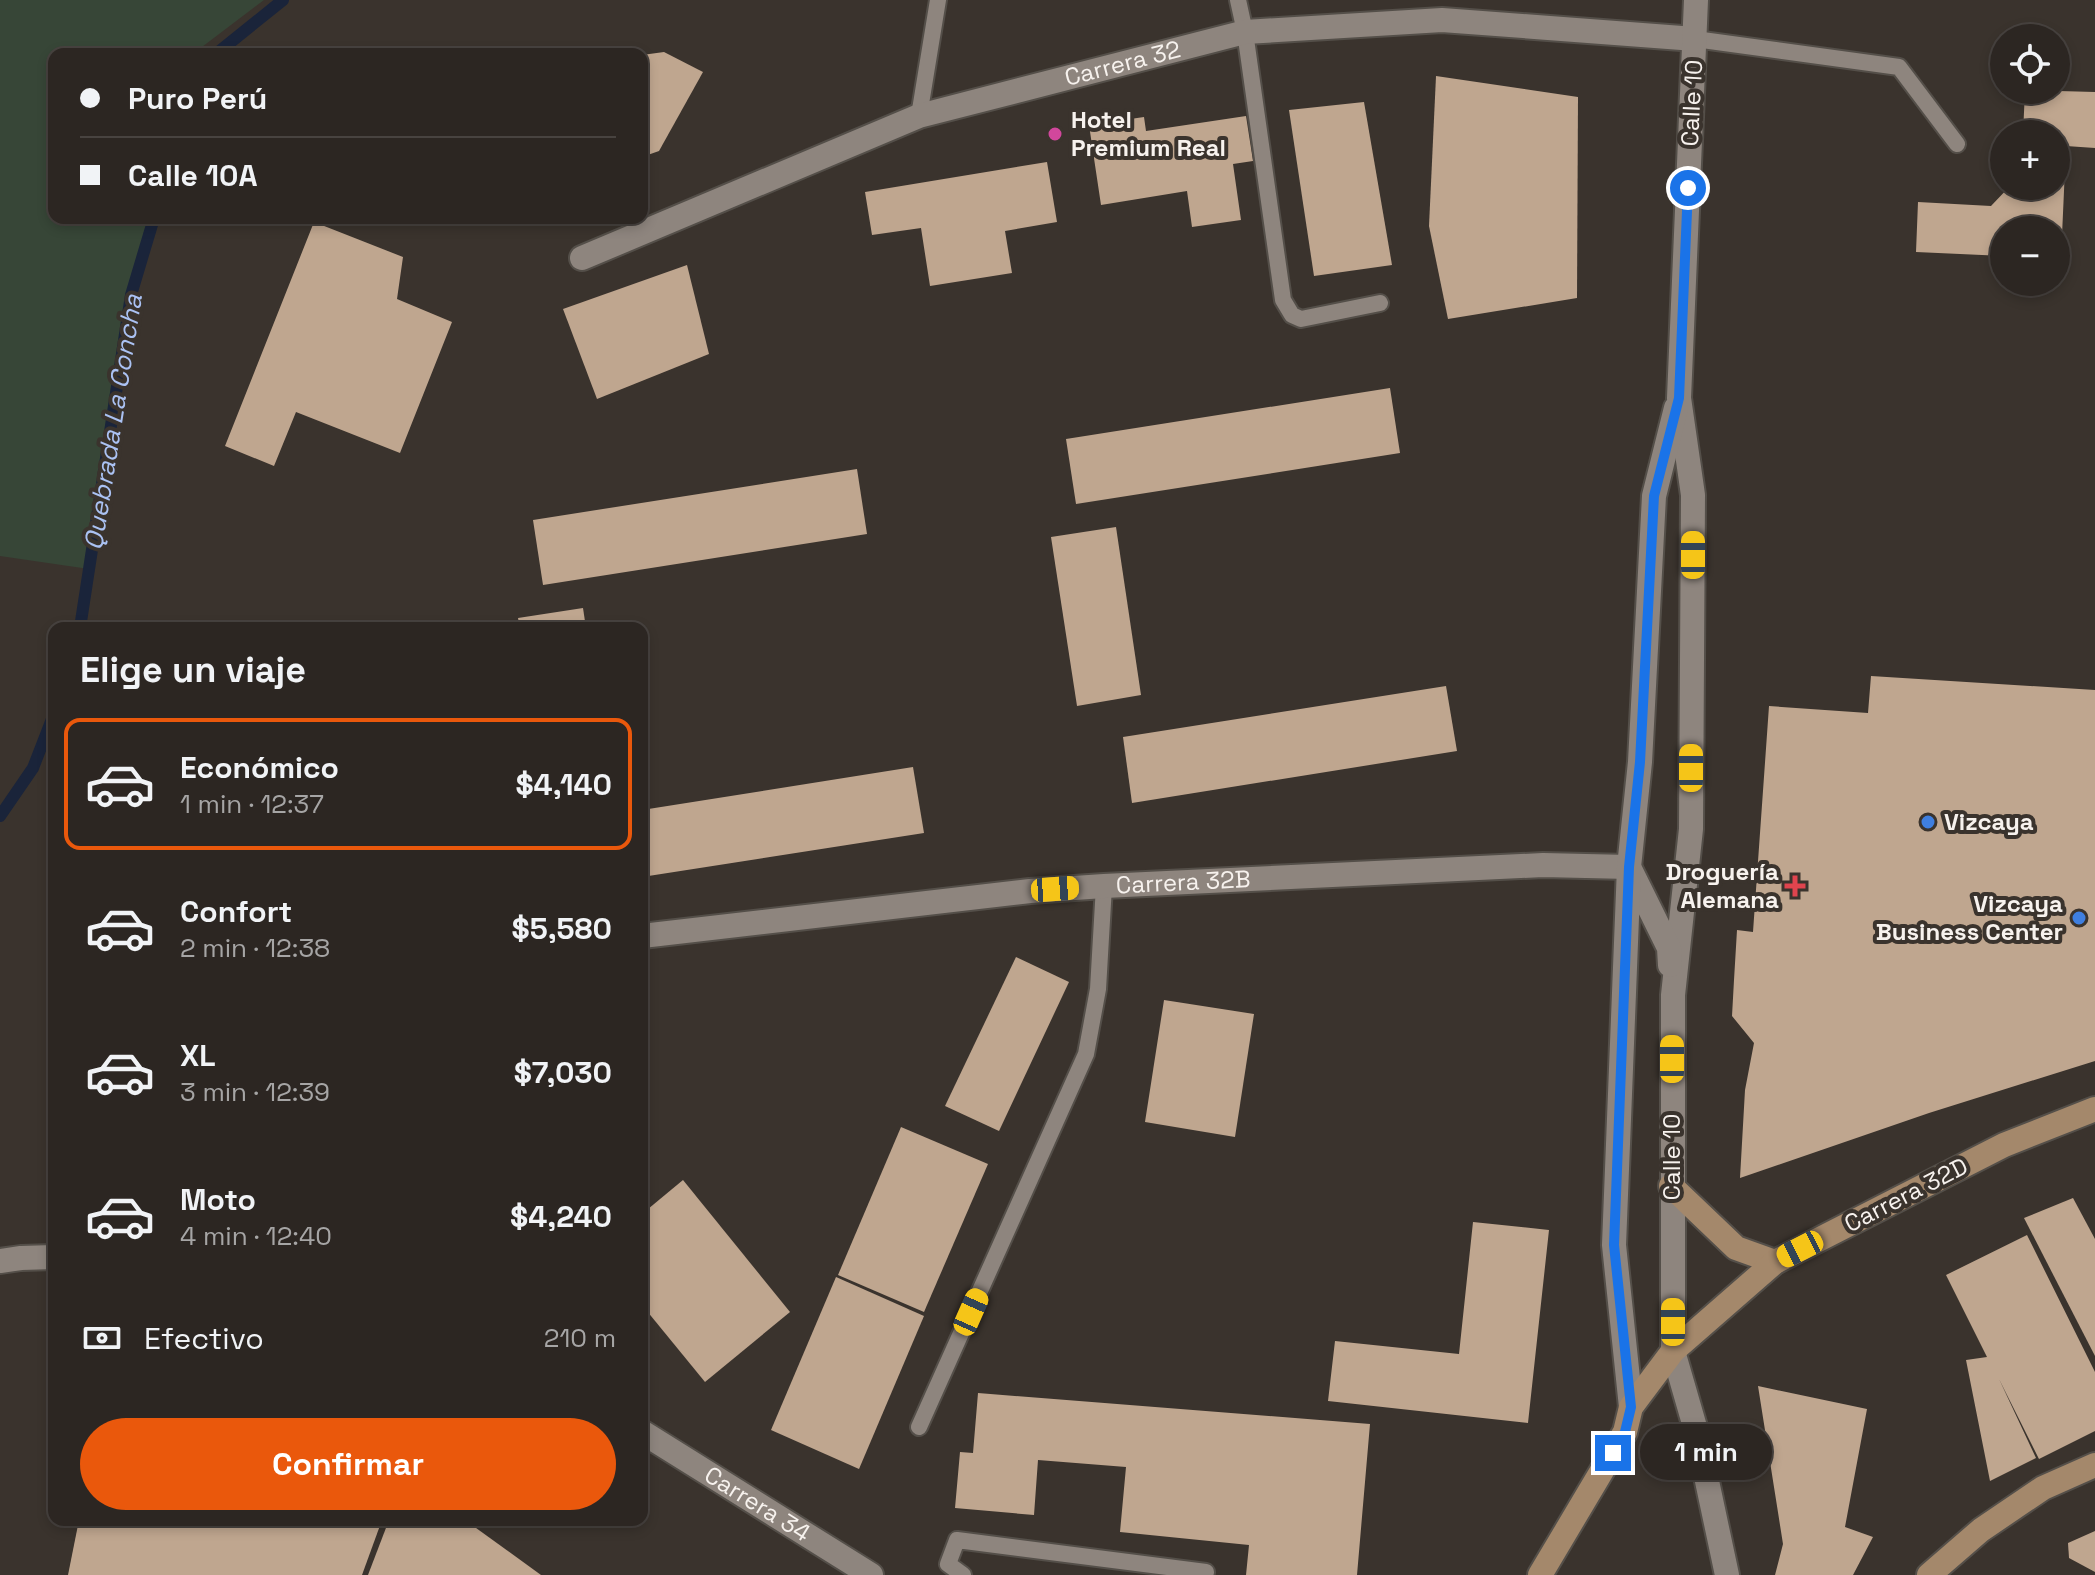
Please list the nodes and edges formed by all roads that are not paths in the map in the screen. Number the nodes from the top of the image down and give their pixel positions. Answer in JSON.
{"nodes":[{"id":1,"x":938,"y":0,"type":"edge"},
{"id":2,"x":1238,"y":0,"type":"edge"},
{"id":3,"x":1696,"y":0,"type":"edge"},
{"id":4,"x":1245,"y":32,"type":"junction"},
{"id":5,"x":1695,"y":39,"type":"junction"},
{"id":6,"x":919,"y":116,"type":"junction"},
{"id":7,"x":1957,"y":144,"type":"dead end"},
{"id":8,"x":582,"y":258,"type":"dead end"},
{"id":9,"x":1380,"y":303,"type":"dead end"},
{"id":10,"x":1679,"y":398,"type":"junction"},
{"id":11,"x":1629,"y":867,"type":"junction"},
{"id":12,"x":1104,"y":886,"type":"junction"},
{"id":13,"x":648,"y":935,"type":"edge"},
{"id":14,"x":1673,"y":995,"type":"junction"},
{"id":15,"x":2095,"y":1109,"type":"edge"},
{"id":16,"x":1671,"y":1186,"type":"junction"},
{"id":17,"x":48,"y":1257,"type":"edge"},
{"id":18,"x":0,"y":1261,"type":"edge"},
{"id":19,"x":1775,"y":1262,"type":"junction"},
{"id":20,"x":1673,"y":1351,"type":"junction"},
{"id":21,"x":1631,"y":1407,"type":"junction"},
{"id":22,"x":919,"y":1427,"type":"dead end"},
{"id":23,"x":648,"y":1436,"type":"edge"},
{"id":24,"x":2095,"y":1465,"type":"edge"},
{"id":25,"x":1206,"y":1572,"type":"dead end"},
{"id":26,"x":871,"y":1575,"type":"edge"},
{"id":27,"x":963,"y":1575,"type":"edge"},
{"id":28,"x":1540,"y":1575,"type":"edge"},
{"id":29,"x":1727,"y":1575,"type":"edge"},
{"id":30,"x":1929,"y":1575,"type":"edge"}],
"edges":[{"from":1,"to":6,"type":"lane"},
{"from":2,"to":4,"type":"lane"},
{"from":3,"to":5,"type":"street","name":"Calle 10"},
{"from":4,"to":5,"type":"street","name":"Carrera 32"},
{"from":4,"to":6,"type":"street","name":"Carrera 32"},
{"from":4,"to":9,"type":"lane"},
{"from":5,"to":7,"type":"lane"},
{"from":5,"to":10,"type":"street","name":"Calle 10"},
{"from":6,"to":8,"type":"street","name":"Carrera 32"},
{"from":10,"to":11,"type":"street","name":"Calle 10"},
{"from":10,"to":14,"type":"street","name":"Calle 10"},
{"from":11,"to":12,"type":"street","name":"Carrera 32B"},
{"from":11,"to":14,"type":"street"},
{"from":11,"to":21,"type":"street","name":"Calle 10"},
{"from":12,"to":13,"type":"street","name":"Carrera 32B"},
{"from":12,"to":22,"type":"lane"},
{"from":14,"to":16,"type":"street","name":"Calle 10"},
{"from":15,"to":19,"type":"main road","name":"Carrera 32D"},
{"from":16,"to":19,"type":"main road"},
{"from":16,"to":20,"type":"street","name":"Calle 10"},
{"from":17,"to":18,"type":"street"},
{"from":19,"to":20,"type":"main road","name":"Carrera 32D"},
{"from":20,"to":21,"type":"main road","name":"Carrera 32D"},
{"from":20,"to":29,"type":"street","name":"Calle 10"},
{"from":21,"to":28,"type":"main road","name":"Carrera 32D"},
{"from":23,"to":26,"type":"street","name":"Carrera 34"},
{"from":24,"to":30,"type":"main road"},
{"from":25,"to":27,"type":"lane"}]}
